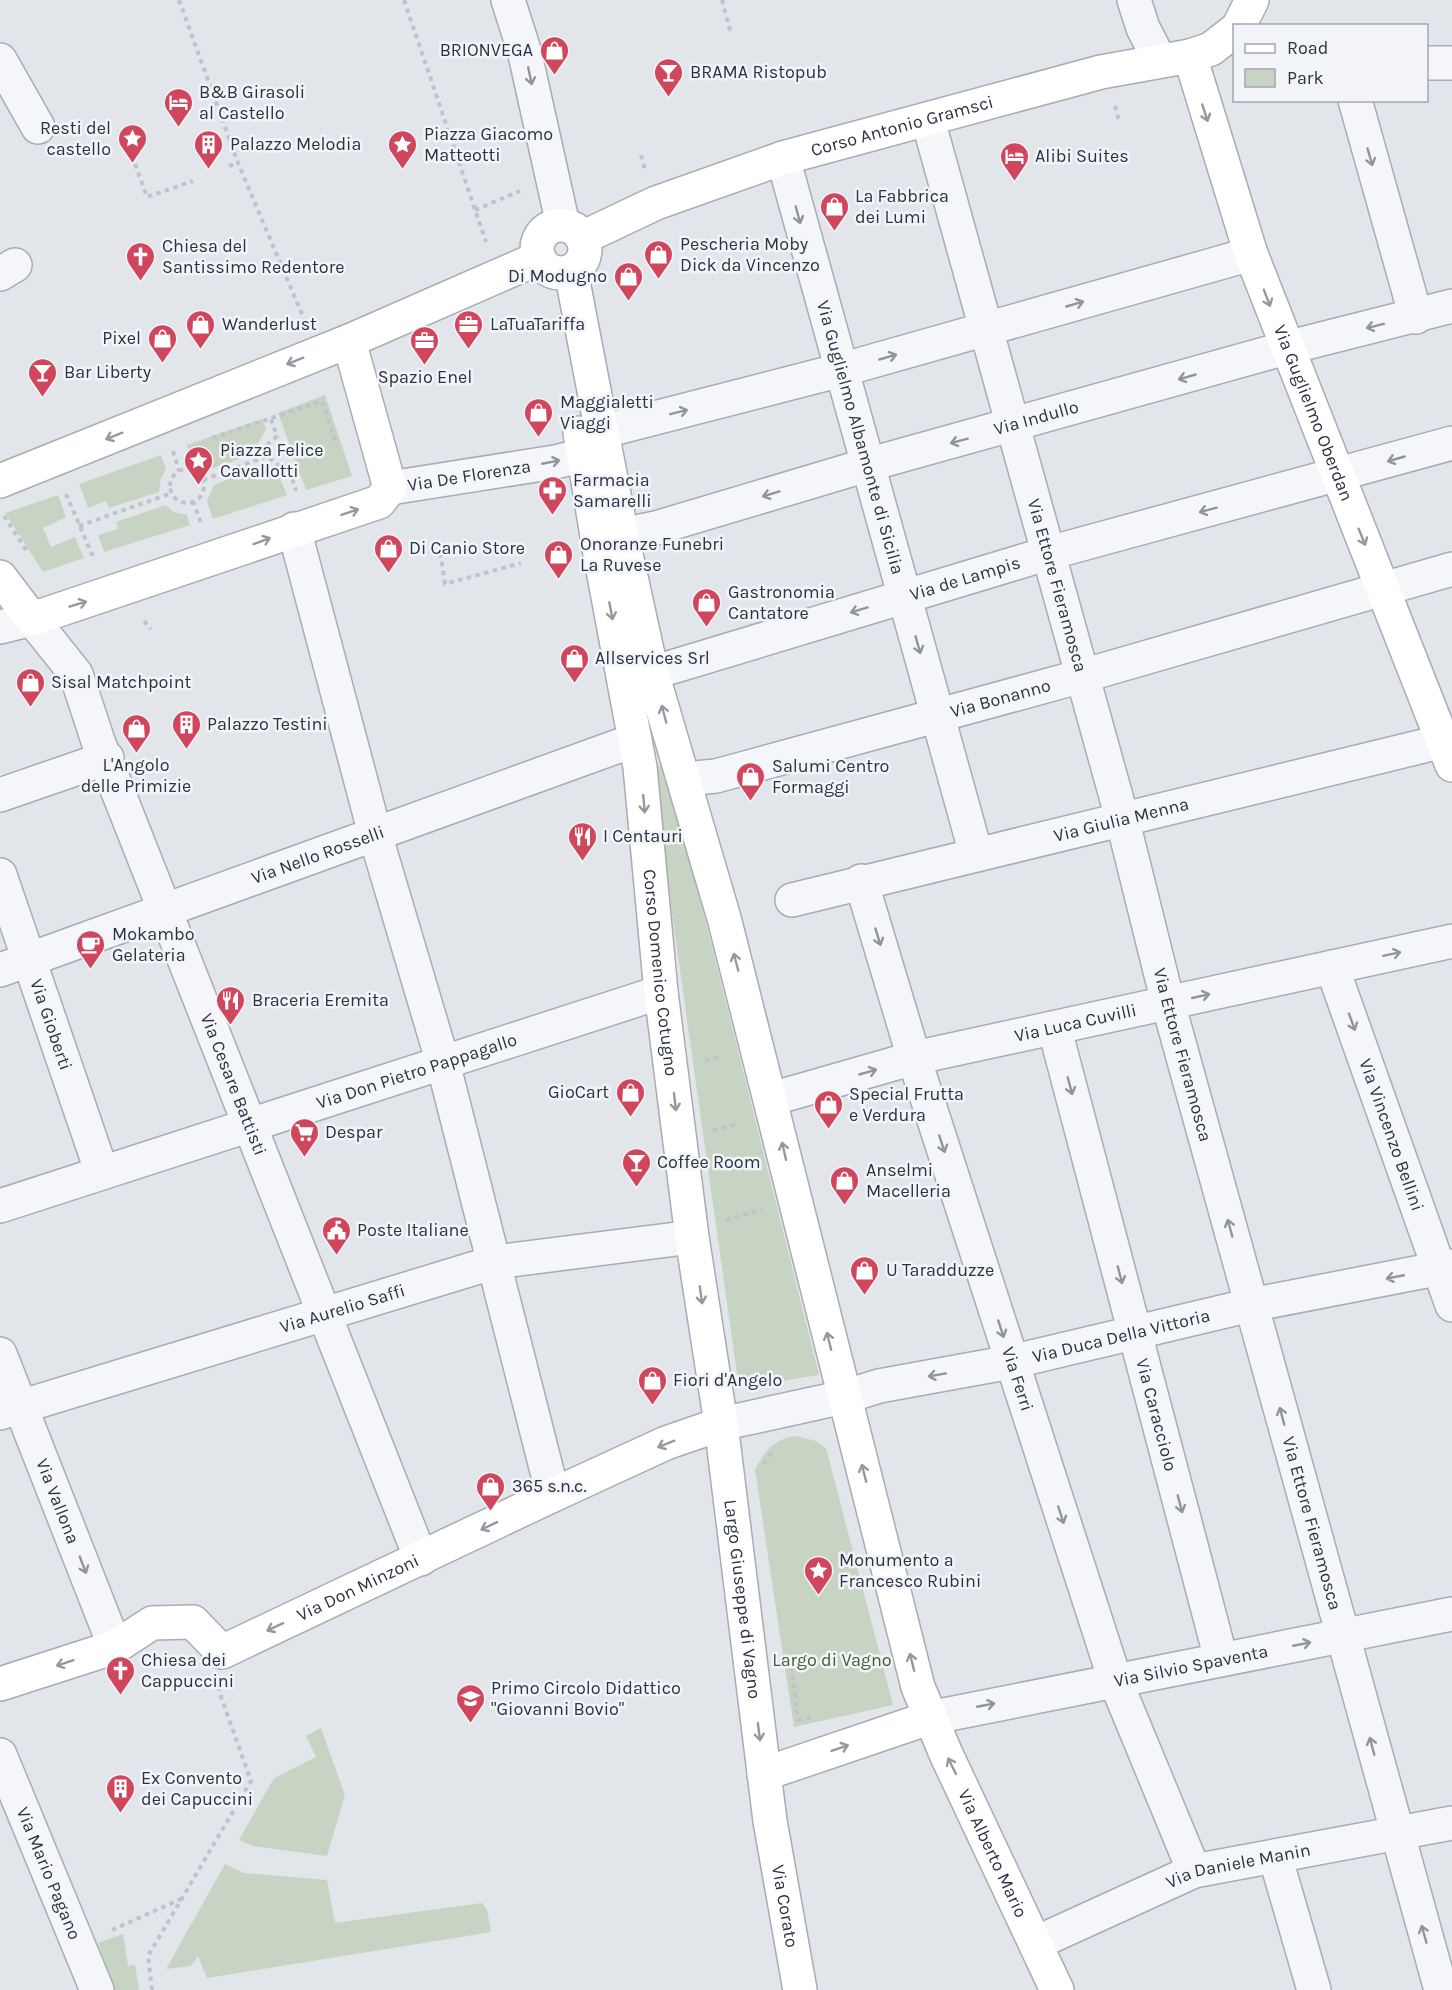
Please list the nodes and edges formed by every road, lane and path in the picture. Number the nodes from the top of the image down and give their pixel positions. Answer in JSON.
{"nodes":[{"id":1,"x":179,"y":0,"type":"edge"},
{"id":2,"x":404,"y":0,"type":"edge"},
{"id":3,"x":508,"y":0,"type":"edge"},
{"id":4,"x":722,"y":0,"type":"edge"},
{"id":5,"x":1252,"y":0,"type":"edge"},
{"id":6,"x":1137,"y":12,"type":"edge"},
{"id":7,"x":1239,"y":24,"type":"edge"},
{"id":8,"x":1233,"y":33,"type":"edge"},
{"id":9,"x":731,"y":34,"type":"dead end"},
{"id":10,"x":1175,"y":58,"type":"junction"},
{"id":11,"x":1428,"y":63,"type":"edge"},
{"id":12,"x":1452,"y":63,"type":"edge"},
{"id":13,"x":3,"y":71,"type":"edge"},
{"id":14,"x":1355,"y":102,"type":"edge"},
{"id":15,"x":928,"y":120,"type":"junction"},
{"id":16,"x":38,"y":127,"type":"dead end"},
{"id":17,"x":783,"y":158,"type":"junction"},
{"id":18,"x":238,"y":163,"type":"junction"},
{"id":19,"x":135,"y":164,"type":"dead end"},
{"id":20,"x":228,"y":166,"type":"dead end"},
{"id":21,"x":550,"y":170,"type":"junction"},
{"id":22,"x":193,"y":181,"type":"dead end"},
{"id":23,"x":475,"y":210,"type":"junction"},
{"id":24,"x":573,"y":231,"type":"junction"},
{"id":25,"x":1251,"y":254,"type":"junction"},
{"id":26,"x":556,"y":267,"type":"junction"},
{"id":27,"x":497,"y":275,"type":"junction"},
{"id":28,"x":1452,"y":306,"type":"edge"},
{"id":29,"x":1416,"y":316,"type":"junction"},
{"id":30,"x":307,"y":325,"type":"dead end"},
{"id":31,"x":985,"y":329,"type":"junction"},
{"id":32,"x":349,"y":341,"type":"junction"},
{"id":33,"x":1286,"y":348,"type":"junction"},
{"id":34,"x":841,"y":370,"type":"junction"},
{"id":35,"x":271,"y":418,"type":"junction"},
{"id":36,"x":1014,"y":426,"type":"junction"},
{"id":37,"x":206,"y":440,"type":"dead end"},
{"id":38,"x":593,"y":443,"type":"junction"},
{"id":39,"x":1452,"y":443,"type":"edge"},
{"id":40,"x":184,"y":448,"type":"dead end"},
{"id":41,"x":173,"y":451,"type":"junction"},
{"id":42,"x":162,"y":455,"type":"dead end"},
{"id":43,"x":267,"y":456,"type":"junction"},
{"id":44,"x":341,"y":457,"type":"dead end"},
{"id":45,"x":867,"y":465,"type":"junction"},
{"id":46,"x":179,"y":471,"type":"junction"},
{"id":47,"x":1337,"y":475,"type":"junction"},
{"id":48,"x":203,"y":480,"type":"junction"},
{"id":49,"x":0,"y":481,"type":"edge"},
{"id":50,"x":308,"y":487,"type":"dead end"},
{"id":51,"x":63,"y":488,"type":"dead end"},
{"id":52,"x":390,"y":488,"type":"junction"},
{"id":53,"x":297,"y":491,"type":"junction"},
{"id":54,"x":172,"y":493,"type":"junction"},
{"id":55,"x":286,"y":495,"type":"dead end"},
{"id":56,"x":193,"y":501,"type":"junction"},
{"id":57,"x":0,"y":510,"type":"edge"},
{"id":58,"x":212,"y":520,"type":"dead end"},
{"id":59,"x":201,"y":523,"type":"junction"},
{"id":60,"x":79,"y":526,"type":"junction"},
{"id":61,"x":190,"y":527,"type":"dead end"},
{"id":62,"x":294,"y":529,"type":"junction"},
{"id":63,"x":439,"y":544,"type":"dead end"},
{"id":64,"x":611,"y":545,"type":"junction"},
{"id":65,"x":1049,"y":553,"type":"junction"},
{"id":66,"x":105,"y":555,"type":"dead end"},
{"id":67,"x":30,"y":557,"type":"dead end"},
{"id":68,"x":94,"y":559,"type":"junction"},
{"id":69,"x":84,"y":562,"type":"dead end"},
{"id":70,"x":521,"y":563,"type":"dead end"},
{"id":71,"x":1452,"y":569,"type":"edge"},
{"id":72,"x":0,"y":577,"type":"edge"},
{"id":73,"x":1383,"y":588,"type":"junction"},
{"id":74,"x":904,"y":596,"type":"junction"},
{"id":75,"x":32,"y":619,"type":"junction"},
{"id":76,"x":0,"y":627,"type":"edge"},
{"id":77,"x":652,"y":674,"type":"junction"},
{"id":78,"x":1082,"y":676,"type":"junction"},
{"id":79,"x":937,"y":715,"type":"junction"},
{"id":80,"x":1449,"y":748,"type":"edge"},
{"id":81,"x":638,"y":754,"type":"junction"},
{"id":82,"x":107,"y":758,"type":"junction"},
{"id":83,"x":681,"y":771,"type":"junction"},
{"id":84,"x":0,"y":795,"type":"edge"},
{"id":85,"x":1122,"y":818,"type":"junction"},
{"id":86,"x":375,"y":834,"type":"junction"},
{"id":87,"x":976,"y":854,"type":"junction"},
{"id":88,"x":0,"y":875,"type":"edge"},
{"id":89,"x":861,"y":881,"type":"junction"},
{"id":90,"x":792,"y":900,"type":"dead end"},
{"id":91,"x":166,"y":910,"type":"junction"},
{"id":92,"x":1452,"y":941,"type":"edge"},
{"id":93,"x":14,"y":964,"type":"edge"},
{"id":94,"x":1332,"y":967,"type":"junction"},
{"id":95,"x":661,"y":992,"type":"junction"},
{"id":96,"x":1168,"y":1003,"type":"junction"},
{"id":97,"x":1055,"y":1030,"type":"junction"},
{"id":98,"x":732,"y":1053,"type":"dead end"},
{"id":99,"x":914,"y":1058,"type":"junction"},
{"id":100,"x":701,"y":1061,"type":"dead end"},
{"id":101,"x":443,"y":1063,"type":"junction"},
{"id":102,"x":771,"y":1099,"type":"junction"},
{"id":103,"x":708,"y":1119,"type":"dead end"},
{"id":104,"x":740,"y":1123,"type":"dead end"},
{"id":105,"x":250,"y":1125,"type":"junction"},
{"id":106,"x":102,"y":1173,"type":"junction"},
{"id":107,"x":0,"y":1206,"type":"edge"},
{"id":108,"x":771,"y":1207,"type":"dead end"},
{"id":109,"x":720,"y":1210,"type":"dead end"},
{"id":110,"x":692,"y":1237,"type":"junction"},
{"id":111,"x":495,"y":1262,"type":"junction"},
{"id":112,"x":1446,"y":1267,"type":"edge"},
{"id":113,"x":1251,"y":1305,"type":"junction"},
{"id":114,"x":1452,"y":1305,"type":"edge"},
{"id":115,"x":324,"y":1314,"type":"junction"},
{"id":116,"x":1135,"y":1331,"type":"junction"},
{"id":117,"x":0,"y":1354,"type":"edge"},
{"id":118,"x":1011,"y":1362,"type":"junction"},
{"id":119,"x":844,"y":1397,"type":"junction"},
{"id":120,"x":10,"y":1410,"type":"edge"},
{"id":121,"x":721,"y":1424,"type":"junction"},
{"id":122,"x":775,"y":1449,"type":"dead end"},
{"id":123,"x":761,"y":1473,"type":"dead end"},
{"id":124,"x":553,"y":1495,"type":"junction"},
{"id":125,"x":420,"y":1559,"type":"junction"},
{"id":126,"x":1452,"y":1614,"type":"edge"},
{"id":127,"x":1342,"y":1636,"type":"junction"},
{"id":128,"x":115,"y":1647,"type":"junction"},
{"id":129,"x":222,"y":1652,"type":"junction"},
{"id":130,"x":789,"y":1658,"type":"dead end"},
{"id":131,"x":1221,"y":1659,"type":"junction"},
{"id":132,"x":1115,"y":1680,"type":"junction"},
{"id":133,"x":0,"y":1684,"type":"edge"},
{"id":134,"x":821,"y":1715,"type":"dead end"},
{"id":135,"x":929,"y":1718,"type":"junction"},
{"id":136,"x":0,"y":1755,"type":"edge"},
{"id":137,"x":764,"y":1774,"type":"junction"},
{"id":138,"x":770,"y":1821,"type":"joint"},
{"id":139,"x":1452,"y":1823,"type":"edge"},
{"id":140,"x":1396,"y":1834,"type":"junction"},
{"id":141,"x":1275,"y":1856,"type":"junction"},
{"id":142,"x":1194,"y":1871,"type":"junction"},
{"id":143,"x":181,"y":1899,"type":"junction"},
{"id":144,"x":1036,"y":1943,"type":"junction"},
{"id":145,"x":78,"y":1946,"type":"junction"},
{"id":146,"x":97,"y":1990,"type":"edge"},
{"id":147,"x":152,"y":1990,"type":"edge"},
{"id":148,"x":800,"y":1990,"type":"edge"},
{"id":149,"x":1057,"y":1990,"type":"edge"},
{"id":150,"x":1314,"y":1990,"type":"edge"},
{"id":151,"x":1441,"y":1990,"type":"edge"}],
"edges":[{"from":1,"to":18,"type":"path"},
{"from":2,"to":23,"type":"path"},
{"from":3,"to":21,"type":"street","one_way":true},
{"from":4,"to":9,"type":"path"},
{"from":5,"to":7,"type":"main road"},
{"from":6,"to":10,"type":"street"},
{"from":8,"to":10,"type":"main road","name":"Corso Antonio Gramsci"},
{"from":10,"to":15,"type":"main road","name":"Corso Antonio Gramsci"},
{"from":10,"to":25,"type":"main road","name":"Via Guglielmo Oberdan","one_way":true},
{"from":11,"to":12,"type":"street"},
{"from":13,"to":16,"type":"street"},
{"from":14,"to":29,"type":"street","one_way":true},
{"from":15,"to":17,"type":"main road","name":"Corso Antonio Gramsci"},
{"from":15,"to":31,"type":"street","name":"Via Ettore Fieramosca"},
{"from":17,"to":24,"type":"main road","name":"Corso Antonio Gramsci"},
{"from":17,"to":34,"type":"street","name":"Via Guglielmo Albamonte di Sicilia","one_way":true},
{"from":18,"to":20,"type":"path"},
{"from":18,"to":30,"type":"path"},
{"from":19,"to":22,"type":"path"},
{"from":21,"to":23,"type":"path"},
{"from":21,"to":24,"type":"street"},
{"from":23,"to":27,"type":"path"},
{"from":24,"to":26,"type":"main road"},
{"from":24,"to":26,"type":"main road"},
{"from":31,"to":25,"type":"street","name":"Via De Florenza","one_way":true},
{"from":25,"to":33,"type":"main road","name":"Via Guglielmo Oberdan","one_way":true},
{"from":26,"to":27,"type":"main road"},
{"from":26,"to":38,"type":"main road","name":"Corso Domenico Cotugno"},
{"from":27,"to":32,"type":"main road"},
{"from":28,"to":29,"type":"street","name":"Via Indullo"},
{"from":29,"to":33,"type":"street","name":"Via Indullo","one_way":true},
{"from":34,"to":31,"type":"street","name":"Via De Florenza","one_way":true},
{"from":31,"to":36,"type":"street","name":"Via Ettore Fieramosca"},
{"from":32,"to":49,"type":"main road","one_way":true},
{"from":32,"to":52,"type":"main road"},
{"from":33,"to":36,"type":"street","name":"Via Indullo","one_way":true},
{"from":33,"to":47,"type":"main road","name":"Via Guglielmo Oberdan"},
{"from":38,"to":34,"type":"street","name":"Via De Florenza","one_way":true},
{"from":34,"to":45,"type":"street","name":"Via Guglielmo Albamonte di Sicilia"},
{"from":35,"to":37,"type":"path"},
{"from":35,"to":43,"type":"path"},
{"from":35,"to":44,"type":"path"},
{"from":36,"to":45,"type":"street","name":"Via Indullo","one_way":true},
{"from":36,"to":65,"type":"street","name":"Via Ettore Fieramosca"},
{"from":52,"to":38,"type":"street","name":"Via De Florenza","one_way":true},
{"from":38,"to":64,"type":"main road","name":"Corso Domenico Cotugno"},
{"from":39,"to":47,"type":"street","name":"Via de Lampis","one_way":true},
{"from":40,"to":41,"type":"path"},
{"from":41,"to":42,"type":"path"},
{"from":41,"to":46,"type":"path"},
{"from":43,"to":48,"type":"path"},
{"from":43,"to":53,"type":"path"},
{"from":45,"to":64,"type":"street","name":"Via Indullo","one_way":true},
{"from":45,"to":74,"type":"street","name":"Via Guglielmo Albamonte di Sicilia"},
{"from":46,"to":48,"type":"path"},
{"from":46,"to":54,"type":"path"},
{"from":47,"to":65,"type":"street","name":"Via de Lampis","one_way":true},
{"from":47,"to":73,"type":"main road","name":"Via Guglielmo Oberdan","one_way":true},
{"from":48,"to":56,"type":"path"},
{"from":50,"to":53,"type":"path"},
{"from":51,"to":60,"type":"path"},
{"from":62,"to":52,"type":"main road","one_way":true},
{"from":53,"to":55,"type":"path"},
{"from":54,"to":56,"type":"path"},
{"from":54,"to":60,"type":"path"},
{"from":56,"to":59,"type":"path"},
{"from":57,"to":67,"type":"path"},
{"from":58,"to":59,"type":"path"},
{"from":59,"to":61,"type":"path"},
{"from":60,"to":68,"type":"path"},
{"from":75,"to":62,"type":"main road","one_way":true},
{"from":62,"to":86,"type":"street"},
{"from":63,"to":70,"type":"path"},
{"from":64,"to":77,"type":"main road","name":"Corso Domenico Cotugno"},
{"from":64,"to":81,"type":"main road","name":"Corso Domenico Cotugno","one_way":true},
{"from":65,"to":74,"type":"street","name":"Via de Lampis"},
{"from":65,"to":78,"type":"street","name":"Via Ettore Fieramosca"},
{"from":66,"to":68,"type":"path"},
{"from":68,"to":69,"type":"path"},
{"from":71,"to":73,"type":"street","name":"Via Bonanno"},
{"from":72,"to":75,"type":"main road"},
{"from":73,"to":78,"type":"street","name":"Via Bonanno"},
{"from":73,"to":80,"type":"main road","name":"Via Guglielmo Oberdan"},
{"from":74,"to":77,"type":"street","name":"Via de Lampis","one_way":true},
{"from":74,"to":79,"type":"street","name":"Via Guglielmo Albamonte di Sicilia","one_way":true},
{"from":75,"to":76,"type":"street"},
{"from":75,"to":82,"type":"street","name":"Via Cesare Battisti"},
{"from":83,"to":77,"type":"main road","name":"Corso Domenico Cotugno","one_way":true},
{"from":78,"to":79,"type":"street","name":"Via Bonanno"},
{"from":78,"to":85,"type":"street","name":"Via Ettore Fieramosca"},
{"from":79,"to":83,"type":"street","name":"Via Bonanno"},
{"from":79,"to":87,"type":"street","name":"Via Guglielmo Albamonte di Sicilia"},
{"from":80,"to":85,"type":"street","name":"Via Giulia Menna"},
{"from":81,"to":83,"type":"main road"},
{"from":81,"to":86,"type":"street","name":"Via Nello Rosselli"},
{"from":81,"to":95,"type":"main road","name":"Corso Domenico Cotugno","one_way":true},
{"from":82,"to":84,"type":"street"},
{"from":82,"to":91,"type":"street","name":"Via Cesare Battisti"},
{"from":102,"to":83,"type":"main road","name":"Corso Domenico Cotugno","one_way":true},
{"from":85,"to":87,"type":"street","name":"Via Giulia Menna"},
{"from":85,"to":96,"type":"street","name":"Via Ettore Fieramosca"},
{"from":86,"to":91,"type":"street","name":"Via Nello Rosselli"},
{"from":86,"to":101,"type":"street"},
{"from":87,"to":89,"type":"street","name":"Via Giulia Menna"},
{"from":88,"to":93,"type":"street","name":"Via Gioberti"},
{"from":89,"to":90,"type":"street","name":"Via Giulia Menna"},
{"from":89,"to":99,"type":"street","name":"Via Ferri","one_way":true},
{"from":91,"to":93,"type":"street","name":"Via Nello Rosselli"},
{"from":91,"to":105,"type":"street","name":"Via Cesare Battisti"},
{"from":94,"to":92,"type":"street","name":"Via Luca Cuvilli","one_way":true},
{"from":93,"to":106,"type":"street","name":"Via Gioberti"},
{"from":96,"to":94,"type":"street","name":"Via Luca Cuvilli","one_way":true},
{"from":94,"to":112,"type":"street","name":"Via Vincenzo Bellini","one_way":true},
{"from":95,"to":101,"type":"street","name":"Via Don Pietro Pappagallo"},
{"from":95,"to":110,"type":"main road","name":"Corso Domenico Cotugno","one_way":true},
{"from":96,"to":97,"type":"street","name":"Via Luca Cuvilli"},
{"from":113,"to":96,"type":"street","name":"Via Ettore Fieramosca","one_way":true},
{"from":97,"to":99,"type":"street","name":"Via Luca Cuvilli"},
{"from":97,"to":116,"type":"street","name":"Via Caracciolo","one_way":true},
{"from":98,"to":100,"type":"path"},
{"from":102,"to":99,"type":"street","name":"Via Luca Cuvilli","one_way":true},
{"from":99,"to":118,"type":"street","name":"Via Ferri","one_way":true},
{"from":101,"to":105,"type":"street","name":"Via Don Pietro Pappagallo"},
{"from":101,"to":111,"type":"street"},
{"from":119,"to":102,"type":"main road","name":"Corso Domenico Cotugno","one_way":true},
{"from":103,"to":104,"type":"path"},
{"from":105,"to":106,"type":"street","name":"Via Don Pietro Pappagallo"},
{"from":105,"to":115,"type":"street","name":"Via Cesare Battisti"},
{"from":106,"to":107,"type":"street","name":"Via Don Pietro Pappagallo"},
{"from":108,"to":109,"type":"path"},
{"from":110,"to":111,"type":"street","name":"Via Aurelio Saffi"},
{"from":110,"to":121,"type":"main road","name":"Corso Domenico Cotugno","one_way":true},
{"from":111,"to":115,"type":"street","name":"Via Aurelio Saffi"},
{"from":111,"to":124,"type":"street"},
{"from":112,"to":113,"type":"street","name":"Via Duca Della Vittoria","one_way":true},
{"from":112,"to":114,"type":"street","name":"Via Vincenzo Bellini"},
{"from":113,"to":116,"type":"street","name":"Via Duca Della Vittoria"},
{"from":127,"to":113,"type":"street","name":"Via Ettore Fieramosca","one_way":true},
{"from":115,"to":120,"type":"street","name":"Via Aurelio Saffi"},
{"from":115,"to":125,"type":"street","name":"Via Cesare Battisti"},
{"from":116,"to":118,"type":"street","name":"Via Duca Della Vittoria"},
{"from":116,"to":131,"type":"street","name":"Via Caracciolo","one_way":true},
{"from":117,"to":120,"type":"street","name":"Via Vallona"},
{"from":118,"to":119,"type":"street","name":"Via Duca Della Vittoria","one_way":true},
{"from":118,"to":132,"type":"street","name":"Via Ferri","one_way":true},
{"from":119,"to":121,"type":"street","name":"Via Duca Della Vittoria"},
{"from":135,"to":119,"type":"main road","one_way":true},
{"from":120,"to":128,"type":"street","name":"Via Vallona","one_way":true},
{"from":121,"to":124,"type":"main road","name":"Via Don Minzoni","one_way":true},
{"from":121,"to":137,"type":"main road","name":"Largo Giuseppe di Vagno","one_way":true},
{"from":122,"to":123,"type":"path"},
{"from":124,"to":125,"type":"main road","name":"Via Don Minzoni","one_way":true},
{"from":125,"to":129,"type":"main road","name":"Via Don Minzoni","one_way":true},
{"from":126,"to":127,"type":"street","name":"Via Silvio Spaventa"},
{"from":131,"to":127,"type":"street","name":"Via Silvio Spaventa","one_way":true},
{"from":140,"to":127,"type":"street","name":"Via Ettore Fieramosca","one_way":true},
{"from":128,"to":129,"type":"main road"},
{"from":128,"to":133,"type":"main road","one_way":true},
{"from":129,"to":143,"type":"path"},
{"from":130,"to":134,"type":"path"},
{"from":131,"to":132,"type":"street","name":"Via Silvio Spaventa"},
{"from":135,"to":132,"type":"street","name":"Via Silvio Spaventa","one_way":true},
{"from":132,"to":142,"type":"street","name":"Via Ferri"},
{"from":137,"to":135,"type":"main road","one_way":true},
{"from":144,"to":135,"type":"main road","name":"Via Alberto Mario","one_way":true},
{"from":136,"to":145,"type":"street","name":"Via Mario Pagano"},
{"from":137,"to":138,"type":"main road","name":"Largo Giuseppe di Vagno"},
{"from":138,"to":148,"type":"main road","name":"Via Corato"},
{"from":139,"to":140,"type":"street","name":"Via Daniele Manin"},
{"from":140,"to":141,"type":"street","name":"Via Daniele Manin"},
{"from":151,"to":140,"type":"street","name":"Via Ettore Fieramosca","one_way":true},
{"from":141,"to":142,"type":"street","name":"Via Daniele Manin"},
{"from":141,"to":150,"type":"street"},
{"from":142,"to":144,"type":"street","name":"Via Daniele Manin"},
{"from":143,"to":145,"type":"path"},
{"from":143,"to":147,"type":"path"},
{"from":144,"to":149,"type":"main road","name":"Via Alberto Mario"},
{"from":145,"to":146,"type":"street","name":"Via Mario Pagano"}]}
